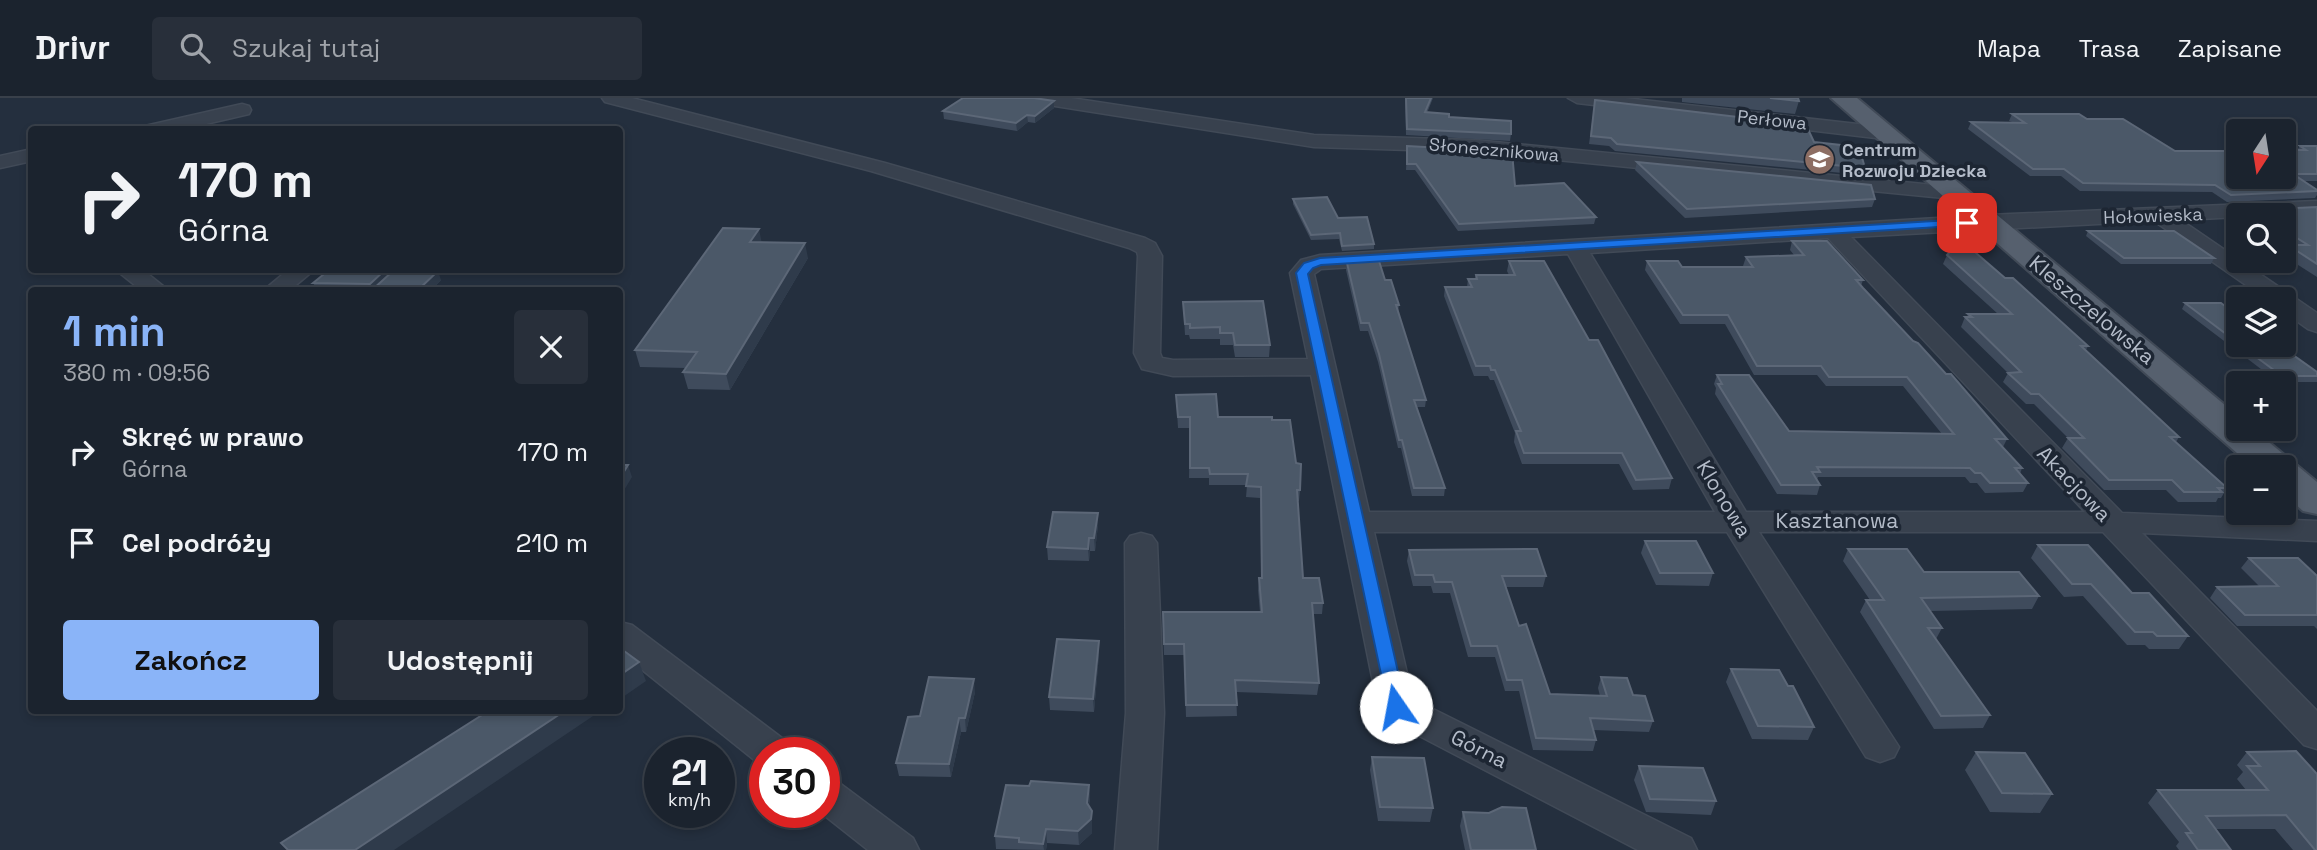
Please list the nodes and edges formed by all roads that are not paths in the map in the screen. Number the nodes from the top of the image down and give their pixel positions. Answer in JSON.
{"nodes":[{"id":1,"x":261,"y":98,"type":"edge"},
{"id":2,"x":611,"y":98,"type":"edge"},
{"id":3,"x":1036,"y":98,"type":"edge"},
{"id":4,"x":1577,"y":98,"type":"edge"},
{"id":5,"x":1843,"y":98,"type":"edge"},
{"id":6,"x":242,"y":110,"type":"junction"},
{"id":7,"x":170,"y":126,"type":"edge"},
{"id":8,"x":216,"y":126,"type":"edge"},
{"id":9,"x":1884,"y":133,"type":"junction"},
{"id":10,"x":28,"y":156,"type":"edge"},
{"id":11,"x":0,"y":162,"type":"edge"},
{"id":12,"x":1954,"y":193,"type":"junction"},
{"id":13,"x":2317,"y":208,"type":"edge"},
{"id":14,"x":2161,"y":216,"type":"junction"},
{"id":15,"x":1988,"y":222,"type":"junction"},
{"id":16,"x":1834,"y":232,"type":"junction"},
{"id":17,"x":1575,"y":247,"type":"junction"},
{"id":18,"x":132,"y":273,"type":"edge"},
{"id":19,"x":298,"y":273,"type":"edge"},
{"id":20,"x":152,"y":287,"type":"edge"},
{"id":21,"x":280,"y":287,"type":"edge"},
{"id":22,"x":2264,"y":287,"type":"edge"},
{"id":23,"x":2296,"y":309,"type":"edge"},
{"id":24,"x":2317,"y":324,"type":"edge"},
{"id":25,"x":1323,"y":367,"type":"junction"},
{"id":26,"x":2262,"y":455,"type":"edge"},
{"id":27,"x":2296,"y":484,"type":"edge"},
{"id":28,"x":2317,"y":502,"type":"edge"},
{"id":29,"x":1736,"y":521,"type":"junction"},
{"id":30,"x":1357,"y":522,"type":"junction"},
{"id":31,"x":2110,"y":522,"type":"junction"},
{"id":32,"x":2317,"y":531,"type":"edge"},
{"id":33,"x":1141,"y":543,"type":"dead end"},
{"id":34,"x":623,"y":636,"type":"edge"},
{"id":35,"x":2317,"y":734,"type":"edge"},
{"id":36,"x":753,"y":737,"type":"edge"},
{"id":37,"x":1880,"y":747,"type":"dead end"},
{"id":38,"x":840,"y":805,"type":"edge"},
{"id":39,"x":898,"y":850,"type":"edge"},
{"id":40,"x":1136,"y":850,"type":"edge"},
{"id":41,"x":1675,"y":850,"type":"edge"}],
"edges":[{"from":1,"to":6,"type":"street"},
{"from":2,"to":25,"type":"street"},
{"from":3,"to":12,"type":"street","name":"Słonecznikowa"},
{"from":4,"to":9,"type":"street","name":"Perłowa"},
{"from":5,"to":9,"type":"main road","name":"Kleszczelowska"},
{"from":6,"to":7,"type":"street"},
{"from":6,"to":8,"type":"street"},
{"from":9,"to":12,"type":"main road","name":"Kleszczelowska"},
{"from":10,"to":11,"type":"street"},
{"from":12,"to":15,"type":"main road","name":"Kleszczelowska"},
{"from":13,"to":14,"type":"street","name":"Hołowieska"},
{"from":14,"to":15,"type":"street","name":"Hołowieska"},
{"from":14,"to":22,"type":"street"},
{"from":15,"to":16,"type":"street","name":"Górna"},
{"from":15,"to":26,"type":"main road","name":"Kleszczelowska"},
{"from":16,"to":17,"type":"street","name":"Górna"},
{"from":16,"to":31,"type":"street","name":"Akacjowa"},
{"from":17,"to":25,"type":"street","name":"Górna"},
{"from":17,"to":29,"type":"street","name":"Klonowa"},
{"from":18,"to":20,"type":"street"},
{"from":19,"to":21,"type":"street"},
{"from":23,"to":24,"type":"street"},
{"from":25,"to":30,"type":"street","name":"Górna"},
{"from":27,"to":28,"type":"main road"},
{"from":29,"to":30,"type":"street","name":"Kasztanowa"},
{"from":29,"to":31,"type":"street","name":"Kasztanowa"},
{"from":29,"to":37,"type":"street","name":"Klonowa"},
{"from":30,"to":41,"type":"street","name":"Górna"},
{"from":31,"to":32,"type":"street","name":"Kasztanowa"},
{"from":31,"to":35,"type":"street","name":"Akacjowa"},
{"from":33,"to":40,"type":"street"},
{"from":34,"to":36,"type":"street"},
{"from":38,"to":39,"type":"street"}]}
